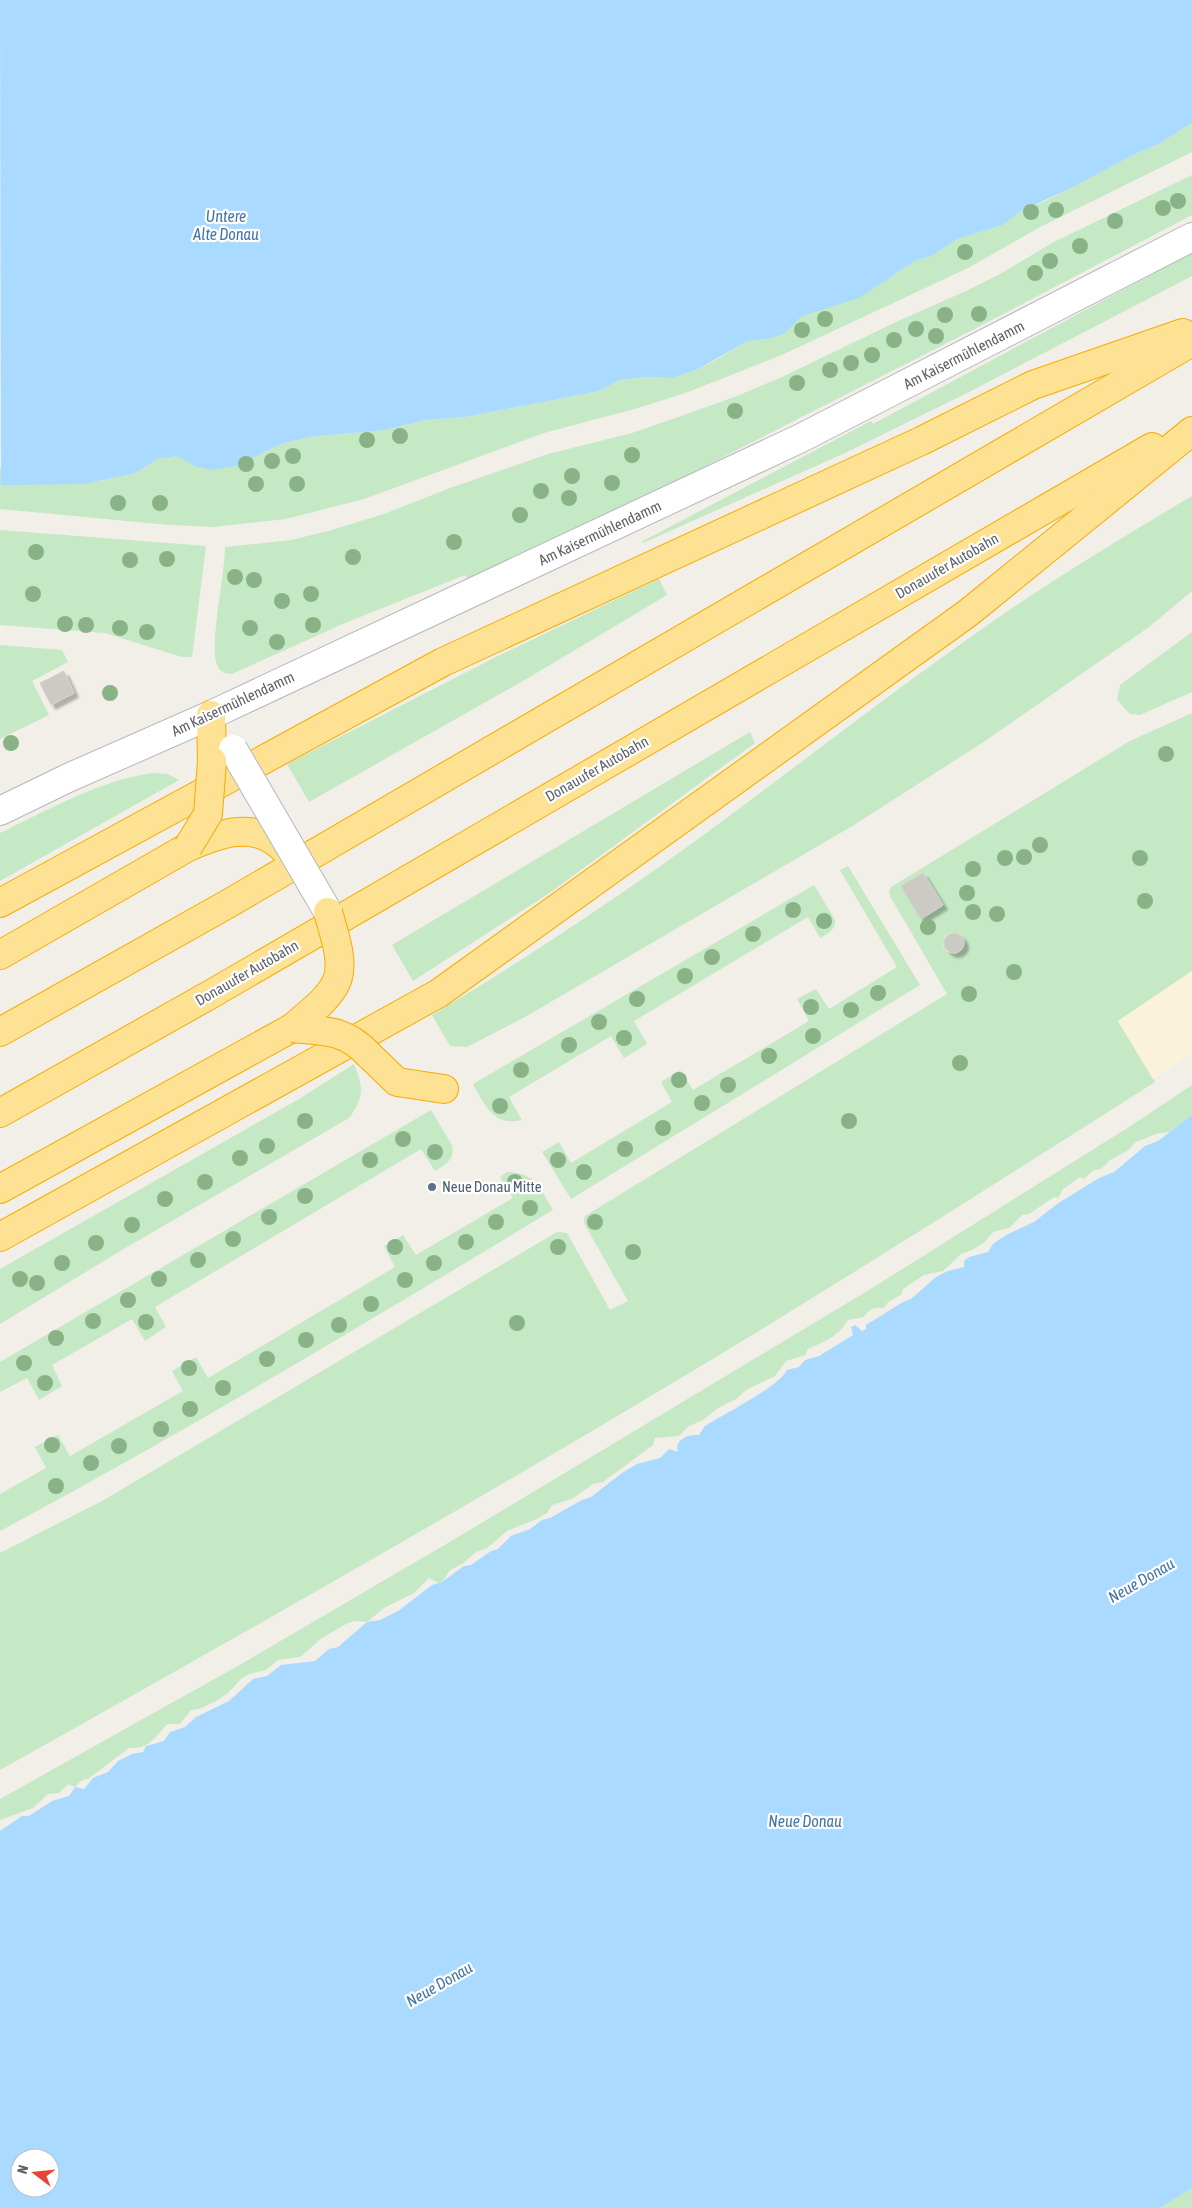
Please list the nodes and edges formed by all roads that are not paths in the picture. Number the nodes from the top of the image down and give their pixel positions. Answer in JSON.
{"nodes":[{"id":1,"x":1192,"y":237,"type":"edge"},
{"id":2,"x":1192,"y":330,"type":"edge"},
{"id":3,"x":1192,"y":342,"type":"edge"},
{"id":4,"x":1192,"y":423,"type":"edge"},
{"id":5,"x":1192,"y":431,"type":"edge"},
{"id":6,"x":211,"y":715,"type":"junction"},
{"id":7,"x":223,"y":755,"type":"junction"},
{"id":8,"x":0,"y":811,"type":"edge"},
{"id":9,"x":188,"y":847,"type":"junction"},
{"id":10,"x":299,"y":862,"type":"junction"},
{"id":11,"x":0,"y":904,"type":"edge"},
{"id":12,"x":328,"y":912,"type":"joint"},
{"id":13,"x":0,"y":956,"type":"edge"},
{"id":14,"x":292,"y":1028,"type":"junction"},
{"id":15,"x":0,"y":1032,"type":"edge"},
{"id":16,"x":444,"y":1088,"type":"dead end"},
{"id":17,"x":0,"y":1113,"type":"edge"},
{"id":18,"x":0,"y":1189,"type":"edge"},
{"id":19,"x":0,"y":1237,"type":"edge"}],
"edges":[{"from":1,"to":6,"type":"street","name":"Am Kaisermühlendamm"},
{"from":2,"to":11,"type":"highway"},
{"from":3,"to":15,"type":"highway"},
{"from":4,"to":17,"type":"highway","name":"Donauufer Autobahn"},
{"from":5,"to":19,"type":"highway"},
{"from":6,"to":7,"type":"highway"},
{"from":6,"to":8,"type":"street","name":"Am Kaisermühlendamm"},
{"from":7,"to":9,"type":"highway","bridge":true},
{"from":7,"to":10,"type":"street","bridge":true},
{"from":9,"to":10,"type":"highway","bridge":true},
{"from":9,"to":13,"type":"highway"},
{"from":10,"to":12,"type":"street","bridge":true},
{"from":12,"to":14,"type":"highway","bridge":true},
{"from":14,"to":16,"type":"highway","bridge":true},
{"from":14,"to":18,"type":"highway"}]}
